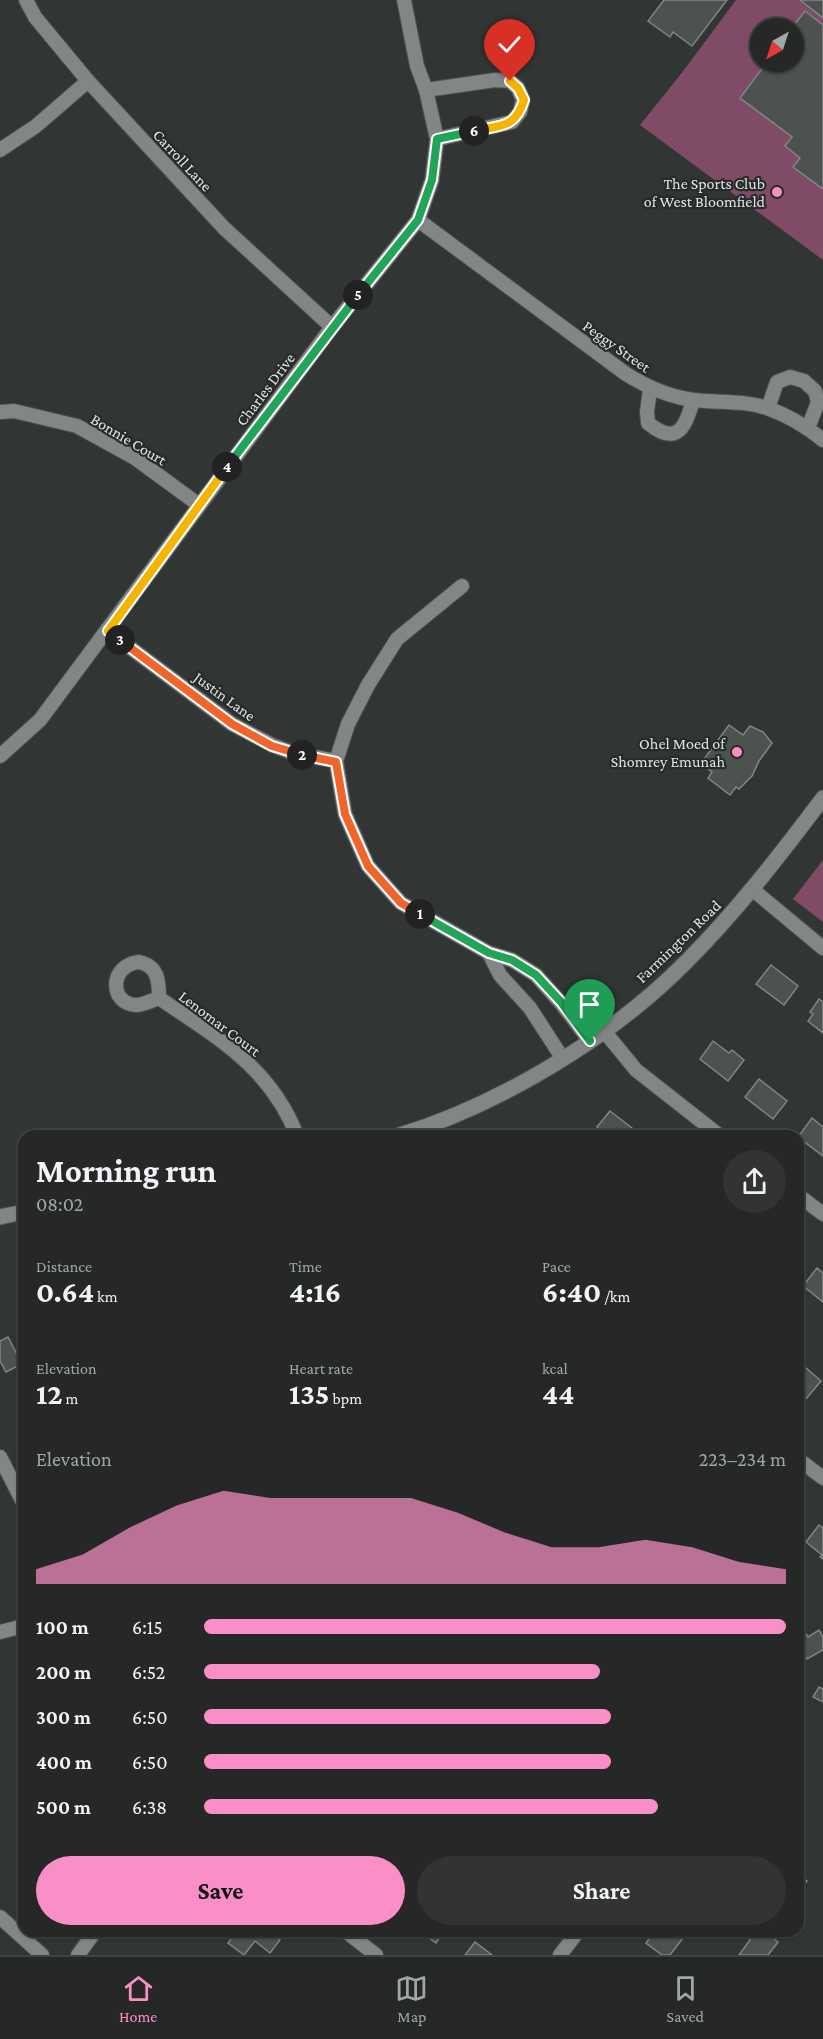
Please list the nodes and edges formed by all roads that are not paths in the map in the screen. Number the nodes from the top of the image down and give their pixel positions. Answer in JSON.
{"nodes":[{"id":1,"x":26,"y":0,"type":"edge"},
{"id":2,"x":404,"y":0,"type":"edge"},
{"id":3,"x":88,"y":81,"type":"junction"},
{"id":4,"x":426,"y":90,"type":"junction"},
{"id":5,"x":437,"y":139,"type":"junction"},
{"id":6,"x":0,"y":150,"type":"edge"},
{"id":7,"x":418,"y":220,"type":"junction"},
{"id":8,"x":332,"y":327,"type":"junction"},
{"id":9,"x":650,"y":388,"type":"junction"},
{"id":10,"x":693,"y":400,"type":"junction"},
{"id":11,"x":768,"y":408,"type":"junction"},
{"id":12,"x":0,"y":412,"type":"edge"},
{"id":13,"x":808,"y":428,"type":"junction"},
{"id":14,"x":823,"y":440,"type":"edge"},
{"id":15,"x":198,"y":505,"type":"junction"},
{"id":16,"x":462,"y":586,"type":"dead end"},
{"id":17,"x":108,"y":631,"type":"junction"},
{"id":18,"x":0,"y":756,"type":"edge"},
{"id":19,"x":336,"y":762,"type":"junction"},
{"id":20,"x":823,"y":798,"type":"edge"},
{"id":21,"x":752,"y":889,"type":"junction"},
{"id":22,"x":823,"y":948,"type":"edge"},
{"id":23,"x":489,"y":953,"type":"junction"},
{"id":24,"x":159,"y":998,"type":"dead end"},
{"id":25,"x":604,"y":1031,"type":"junction"},
{"id":26,"x":590,"y":1041,"type":"junction"},
{"id":27,"x":563,"y":1059,"type":"junction"},
{"id":28,"x":295,"y":1130,"type":"edge"},
{"id":29,"x":414,"y":1130,"type":"edge"},
{"id":30,"x":712,"y":1130,"type":"edge"},
{"id":31,"x":804,"y":1200,"type":"edge"},
{"id":32,"x":18,"y":1213,"type":"edge"},
{"id":33,"x":823,"y":1214,"type":"edge"},
{"id":34,"x":0,"y":1217,"type":"edge"},
{"id":35,"x":0,"y":1457,"type":"edge"},
{"id":36,"x":804,"y":1464,"type":"edge"},
{"id":37,"x":823,"y":1478,"type":"edge"},
{"id":38,"x":18,"y":1492,"type":"edge"},
{"id":39,"x":18,"y":1628,"type":"edge"},
{"id":40,"x":0,"y":1632,"type":"edge"},
{"id":41,"x":0,"y":1917,"type":"edge"},
{"id":42,"x":18,"y":1933,"type":"edge"},
{"id":43,"x":22,"y":1937,"type":"edge"},
{"id":44,"x":91,"y":1937,"type":"edge"},
{"id":45,"x":353,"y":1937,"type":"edge"},
{"id":46,"x":574,"y":1937,"type":"edge"},
{"id":47,"x":42,"y":1955,"type":"edge"},
{"id":48,"x":78,"y":1955,"type":"edge"},
{"id":49,"x":376,"y":1955,"type":"edge"},
{"id":50,"x":560,"y":1955,"type":"edge"}],
"edges":[{"from":1,"to":3,"type":"street","name":"Carroll Lane"},
{"from":2,"to":4,"type":"street","name":"Charles Drive"},
{"from":3,"to":6,"type":"street"},
{"from":3,"to":8,"type":"street","name":"Carroll Lane"},
{"from":4,"to":5,"type":"street","name":"Charles Drive"},
{"from":4,"to":5,"type":"street"},
{"from":5,"to":7,"type":"street","name":"Charles Drive"},
{"from":7,"to":8,"type":"street","name":"Charles Drive"},
{"from":7,"to":9,"type":"street","name":"Peggy Street"},
{"from":8,"to":15,"type":"street","name":"Charles Drive"},
{"from":9,"to":10,"type":"street","name":"Peggy Street"},
{"from":9,"to":10,"type":"street"},
{"from":10,"to":11,"type":"street","name":"Peggy Street"},
{"from":11,"to":13,"type":"street","name":"Peggy Street"},
{"from":11,"to":13,"type":"street"},
{"from":12,"to":15,"type":"street","name":"Bonnie Court"},
{"from":13,"to":14,"type":"street","name":"Peggy Street"},
{"from":15,"to":17,"type":"street","name":"Charles Drive"},
{"from":16,"to":19,"type":"street"},
{"from":17,"to":18,"type":"street","name":"Charles Drive"},
{"from":17,"to":19,"type":"street","name":"Justin Lane"},
{"from":19,"to":23,"type":"street"},
{"from":20,"to":21,"type":"street","name":"Farmington Road"},
{"from":21,"to":22,"type":"street"},
{"from":21,"to":25,"type":"street","name":"Farmington Road"},
{"from":23,"to":26,"type":"street"},
{"from":23,"to":27,"type":"street"},
{"from":24,"to":28,"type":"street","name":"Lenomar Court"},
{"from":25,"to":26,"type":"street","name":"Farmington Road"},
{"from":25,"to":30,"type":"street"},
{"from":26,"to":27,"type":"street","name":"Farmington Road"},
{"from":27,"to":29,"type":"street","name":"Farmington Road"},
{"from":31,"to":33,"type":"street"},
{"from":32,"to":34,"type":"street"},
{"from":35,"to":38,"type":"street"},
{"from":36,"to":37,"type":"street"},
{"from":39,"to":40,"type":"street"},
{"from":41,"to":42,"type":"street"},
{"from":43,"to":47,"type":"street"},
{"from":44,"to":48,"type":"street"},
{"from":45,"to":49,"type":"street"},
{"from":46,"to":50,"type":"street"}]}
